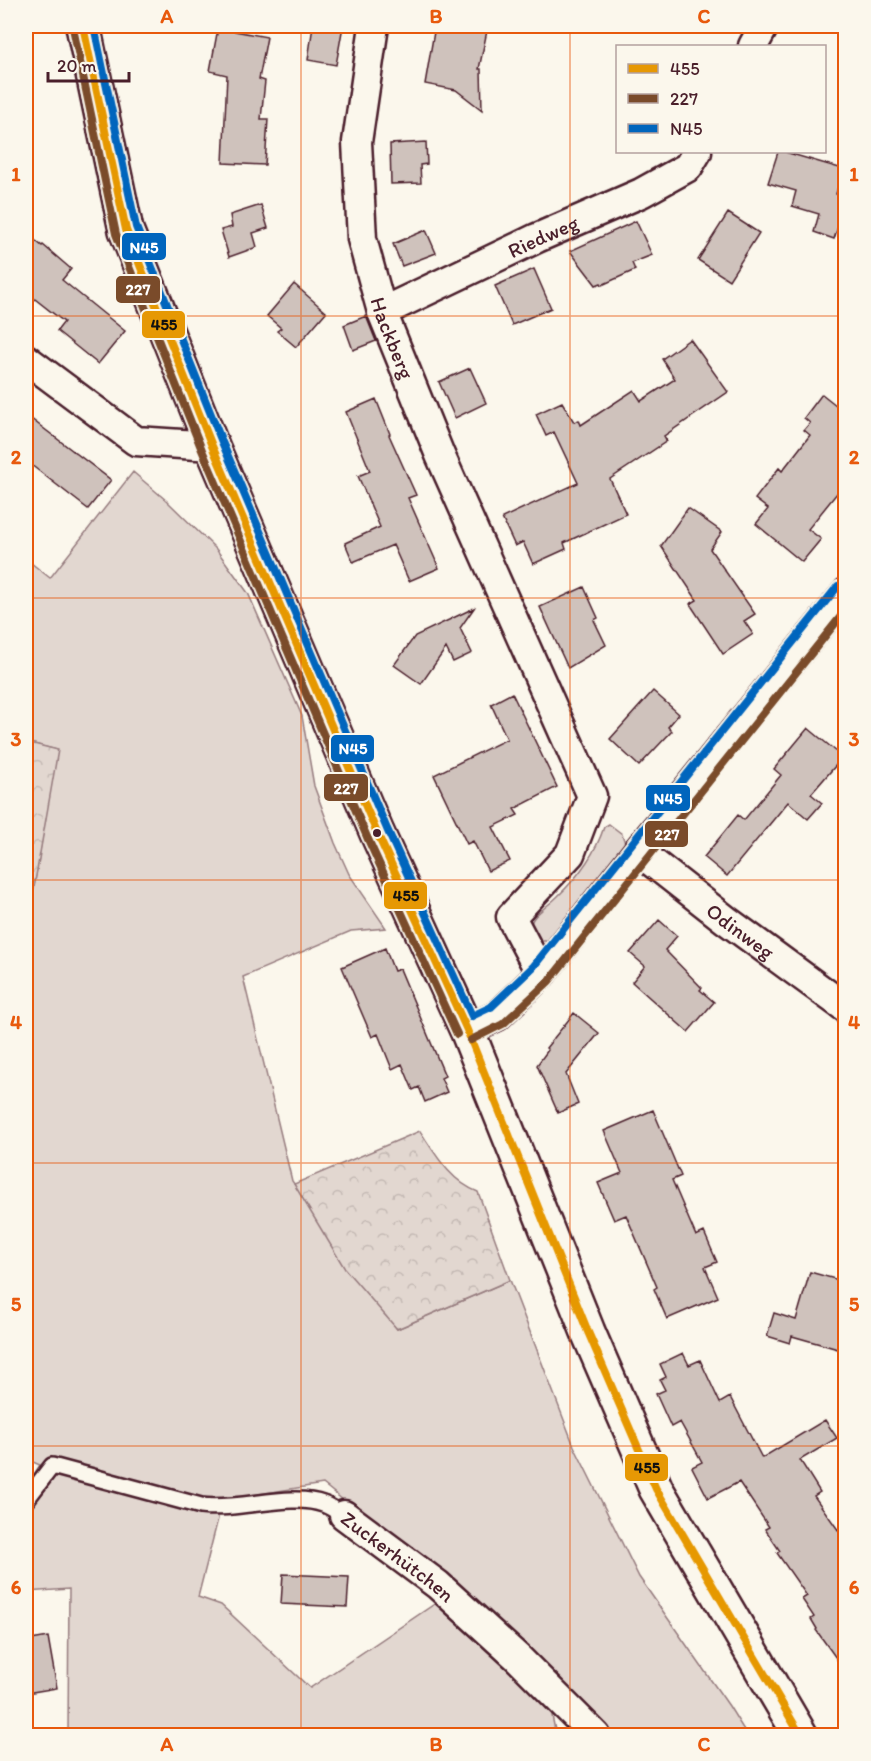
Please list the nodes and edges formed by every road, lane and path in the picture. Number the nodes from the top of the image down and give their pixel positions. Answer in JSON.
{"nodes":[{"id":1,"x":83,"y":26,"type":"edge"},
{"id":2,"x":374,"y":26,"type":"edge"},
{"id":3,"x":764,"y":26,"type":"edge"},
{"id":4,"x":754,"y":45,"type":"edge"},
{"id":5,"x":696,"y":153,"type":"edge"},
{"id":6,"x":382,"y":312,"type":"junction"},
{"id":7,"x":26,"y":359,"type":"edge"},
{"id":8,"x":212,"y":446,"type":"junction"},
{"id":9,"x":846,"y":593,"type":"edge"},
{"id":10,"x":638,"y":851,"type":"junction"},
{"id":11,"x":541,"y":974,"type":"junction"},
{"id":12,"x":846,"y":1008,"type":"edge"},
{"id":13,"x":467,"y":1030,"type":"junction"},
{"id":14,"x":26,"y":1500,"type":"edge"},
{"id":15,"x":344,"y":1515,"type":"joint"},
{"id":16,"x":596,"y":1736,"type":"edge"},
{"id":17,"x":801,"y":1736,"type":"edge"}],
"edges":[{"from":1,"to":8,"type":"main road"},
{"from":2,"to":6,"type":"street","name":"Hackberg"},
{"from":3,"to":4,"type":"street"},
{"from":5,"to":6,"type":"street","name":"Riedweg"},
{"from":6,"to":11,"type":"street","name":"Hackberg"},
{"from":7,"to":8,"type":"street"},
{"from":8,"to":13,"type":"main road"},
{"from":9,"to":10,"type":"street"},
{"from":10,"to":11,"type":"street"},
{"from":10,"to":12,"type":"street","name":"Odinweg"},
{"from":11,"to":13,"type":"street"},
{"from":13,"to":17,"type":"main road"},
{"from":14,"to":15,"type":"lane","name":"Zuckerhütchen"},
{"from":15,"to":16,"type":"street","name":"Zuckerhütchen"}]}
